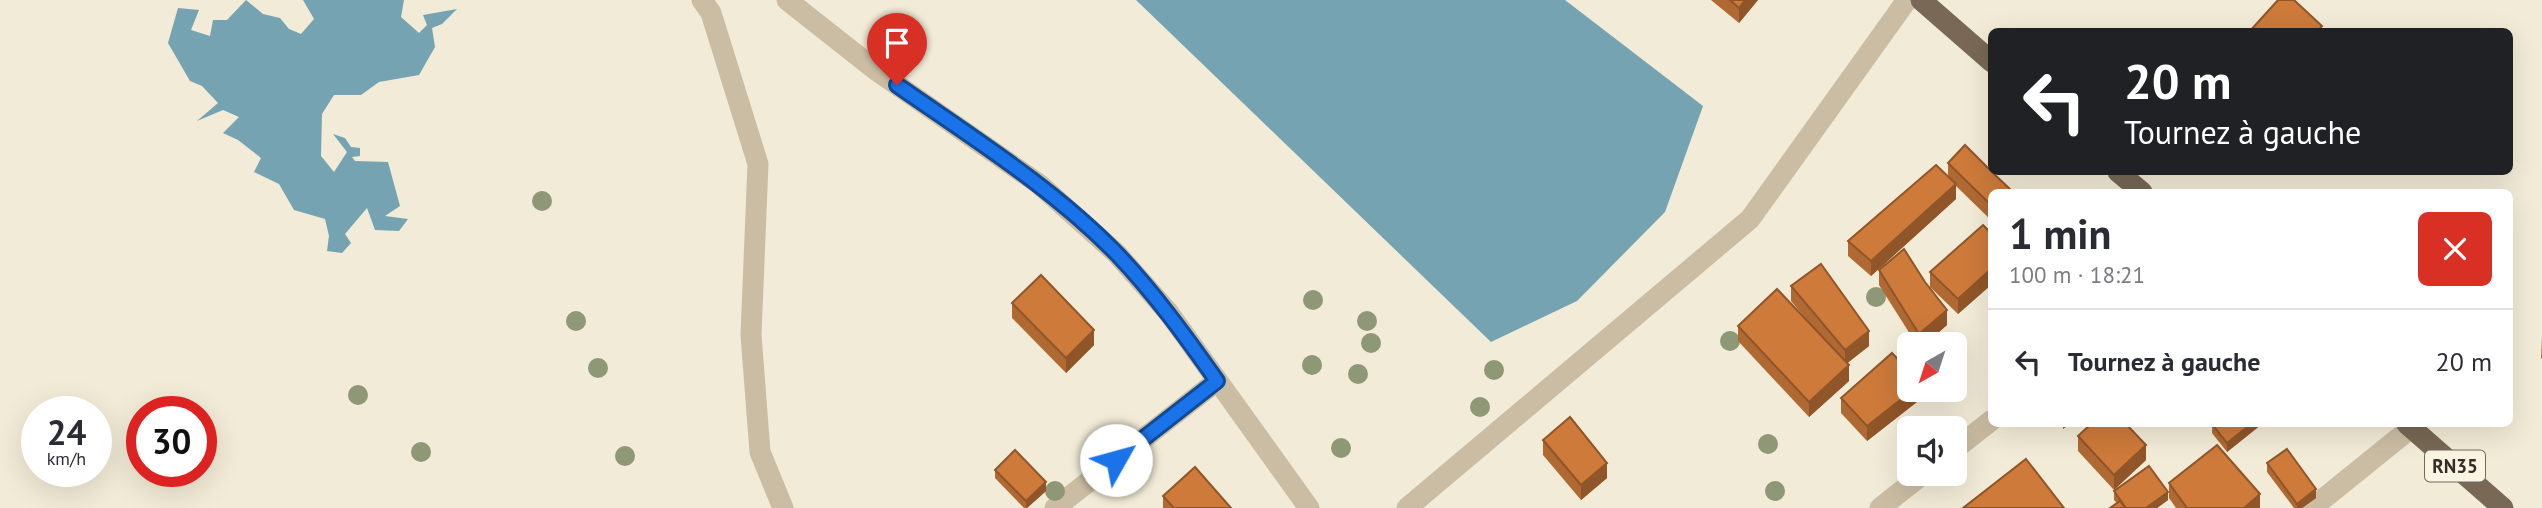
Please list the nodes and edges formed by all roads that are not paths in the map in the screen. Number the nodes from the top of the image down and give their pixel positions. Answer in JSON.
{"nodes":[{"id":1,"x":702,"y":0,"type":"edge"},
{"id":2,"x":787,"y":0,"type":"edge"},
{"id":3,"x":1907,"y":0,"type":"edge"},
{"id":4,"x":1920,"y":0,"type":"edge"},
{"id":5,"x":1988,"y":59,"type":"edge"},
{"id":6,"x":2122,"y":175,"type":"edge"},
{"id":7,"x":2138,"y":189,"type":"edge"},
{"id":8,"x":1217,"y":381,"type":"junction"},
{"id":9,"x":1988,"y":423,"type":"edge"},
{"id":10,"x":2408,"y":427,"type":"edge"},
{"id":11,"x":2410,"y":427,"type":"edge"},
{"id":12,"x":1967,"y":440,"type":"edge"},
{"id":13,"x":1908,"y":486,"type":"edge"},
{"id":14,"x":783,"y":508,"type":"edge"},
{"id":15,"x":1055,"y":508,"type":"edge"},
{"id":16,"x":1309,"y":508,"type":"edge"},
{"id":17,"x":1408,"y":508,"type":"edge"},
{"id":18,"x":1880,"y":508,"type":"edge"},
{"id":19,"x":2312,"y":508,"type":"edge"},
{"id":20,"x":2503,"y":508,"type":"edge"}],
"edges":[{"from":1,"to":14,"type":"street"},
{"from":2,"to":8,"type":"street"},
{"from":3,"to":17,"type":"street"},
{"from":4,"to":5,"type":"main road"},
{"from":6,"to":7,"type":"main road"},
{"from":8,"to":15,"type":"street"},
{"from":8,"to":16,"type":"street"},
{"from":9,"to":12,"type":"street"},
{"from":10,"to":19,"type":"street"},
{"from":11,"to":20,"type":"main road","number":"RN35"},
{"from":13,"to":18,"type":"street"}]}
